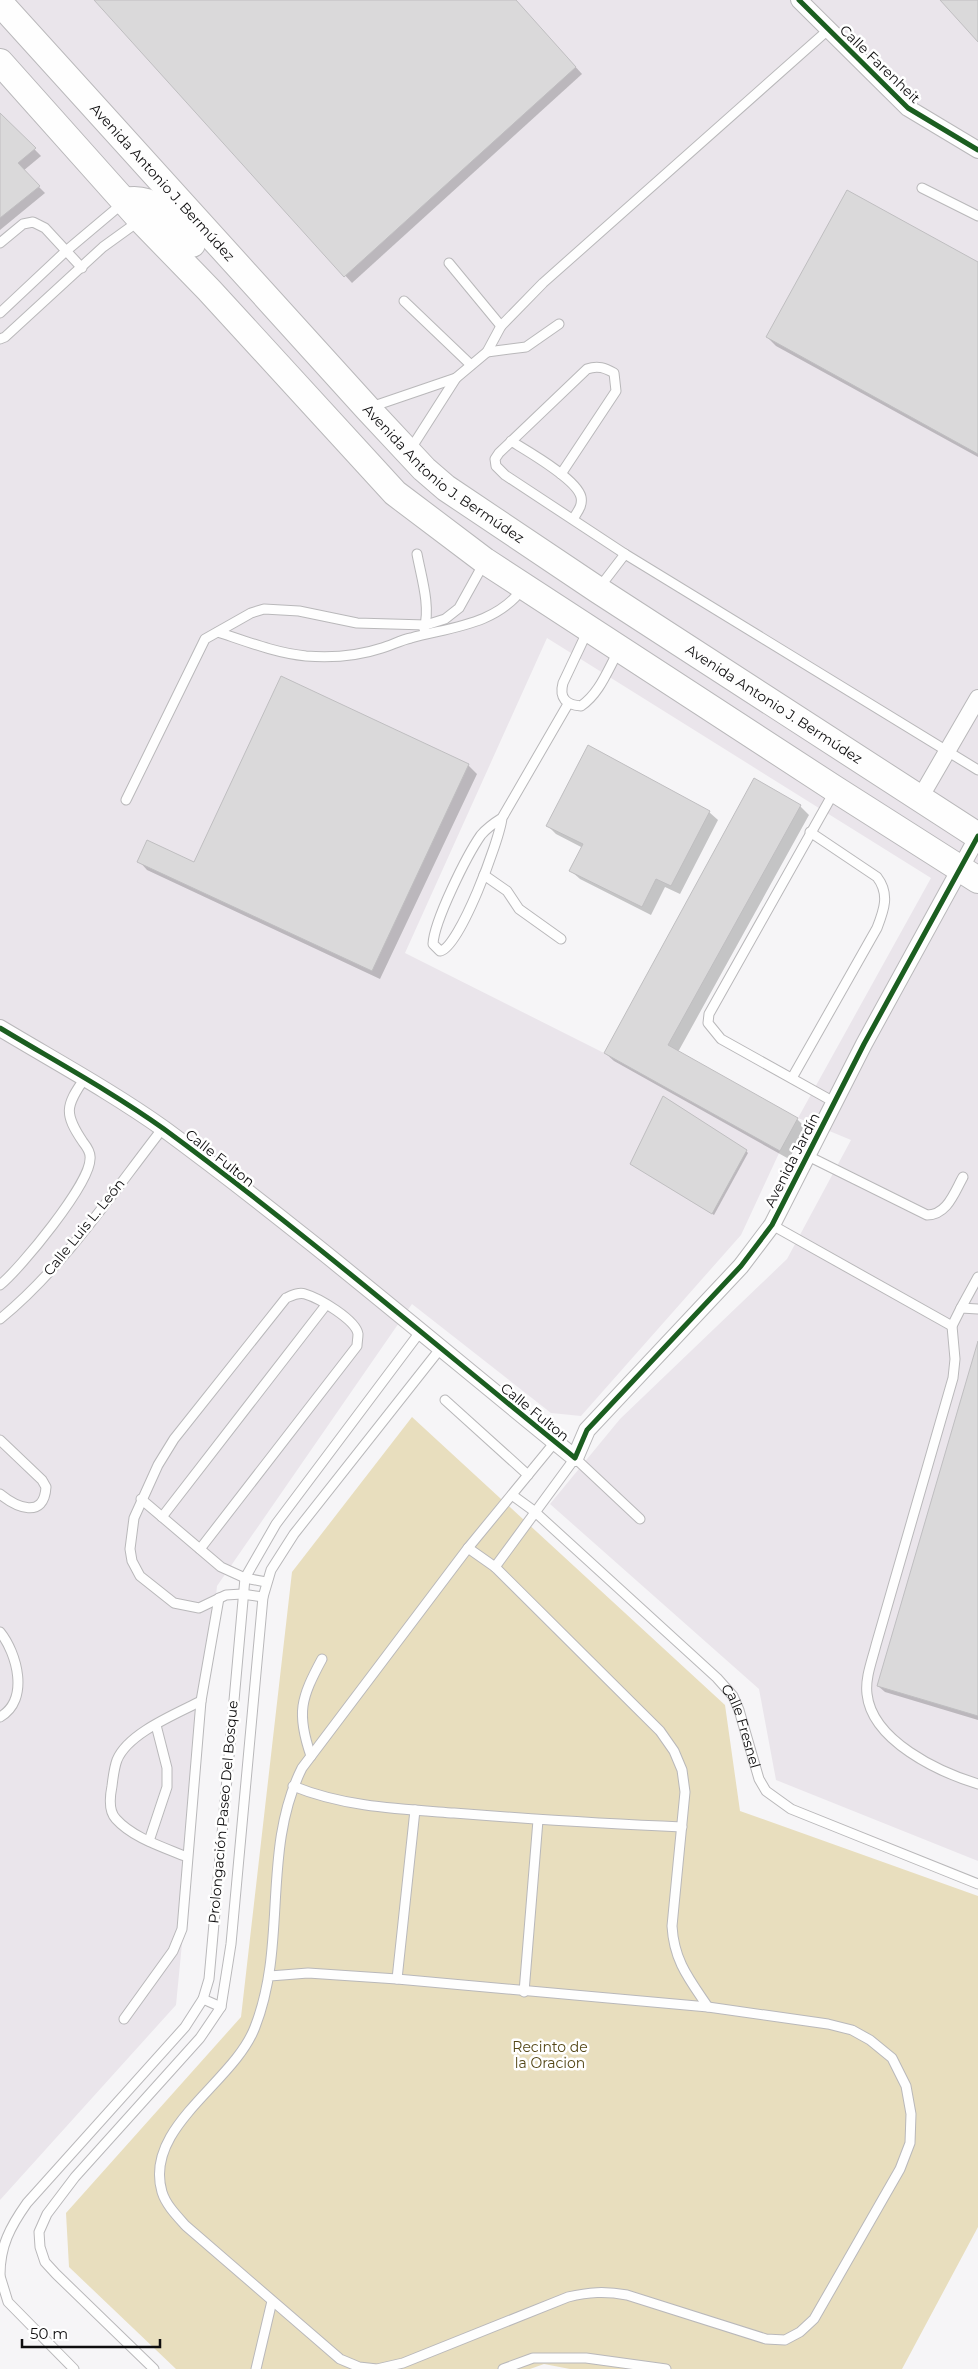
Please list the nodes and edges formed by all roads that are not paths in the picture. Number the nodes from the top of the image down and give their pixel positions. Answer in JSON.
{"nodes":[{"id":1,"x":799,"y":0,"type":"edge"},
{"id":2,"x":0,"y":3,"type":"edge"},
{"id":3,"x":828,"y":30,"type":"junction"},
{"id":4,"x":0,"y":62,"type":"edge"},
{"id":5,"x":978,"y":150,"type":"edge"},
{"id":6,"x":922,"y":188,"type":"dead end"},
{"id":7,"x":133,"y":210,"type":"junction"},
{"id":8,"x":978,"y":216,"type":"edge"},
{"id":9,"x":0,"y":243,"type":"edge"},
{"id":10,"x":66,"y":251,"type":"junction"},
{"id":11,"x":449,"y":263,"type":"dead end"},
{"id":12,"x":82,"y":268,"type":"junction"},
{"id":13,"x":255,"y":286,"type":"junction"},
{"id":14,"x":404,"y":301,"type":"dead end"},
{"id":15,"x":0,"y":314,"type":"edge"},
{"id":16,"x":559,"y":324,"type":"dead end"},
{"id":17,"x":501,"y":326,"type":"junction"},
{"id":18,"x":2,"y":336,"type":"edge"},
{"id":19,"x":487,"y":352,"type":"junction"},
{"id":20,"x":471,"y":365,"type":"junction"},
{"id":21,"x":456,"y":378,"type":"junction"},
{"id":22,"x":367,"y":408,"type":"junction"},
{"id":23,"x":511,"y":441,"type":"junction"},
{"id":24,"x":408,"y":453,"type":"junction"},
{"id":25,"x":561,"y":474,"type":"junction"},
{"id":26,"x":574,"y":519,"type":"junction"},
{"id":27,"x":417,"y":554,"type":"dead end"},
{"id":28,"x":625,"y":554,"type":"junction"},
{"id":29,"x":485,"y":561,"type":"junction"},
{"id":30,"x":524,"y":586,"type":"junction"},
{"id":31,"x":598,"y":590,"type":"junction"},
{"id":32,"x":426,"y":624,"type":"junction"},
{"id":33,"x":590,"y":628,"type":"junction"},
{"id":34,"x":218,"y":632,"type":"junction"},
{"id":35,"x":422,"y":636,"type":"junction"},
{"id":36,"x":620,"y":648,"type":"junction"},
{"id":37,"x":693,"y":652,"type":"junction"},
{"id":38,"x":666,"y":680,"type":"junction"},
{"id":39,"x":978,"y":698,"type":"edge"},
{"id":40,"x":568,"y":704,"type":"junction"},
{"id":41,"x":774,"y":705,"type":"junction"},
{"id":42,"x":973,"y":719,"type":"edge"},
{"id":43,"x":948,"y":750,"type":"junction"},
{"id":44,"x":978,"y":770,"type":"edge"},
{"id":45,"x":835,"y":790,"type":"junction"},
{"id":46,"x":920,"y":798,"type":"junction"},
{"id":47,"x":126,"y":800,"type":"dead end"},
{"id":48,"x":502,"y":818,"type":"junction"},
{"id":49,"x":810,"y":832,"type":"junction"},
{"id":50,"x":978,"y":836,"type":"edge"},
{"id":51,"x":969,"y":874,"type":"edge"},
{"id":52,"x":484,"y":875,"type":"junction"},
{"id":53,"x":561,"y":939,"type":"dead end"},
{"id":54,"x":0,"y":1028,"type":"edge"},
{"id":55,"x":85,"y":1078,"type":"junction"},
{"id":56,"x":792,"y":1078,"type":"junction"},
{"id":57,"x":834,"y":1102,"type":"junction"},
{"id":58,"x":163,"y":1128,"type":"junction"},
{"id":59,"x":808,"y":1156,"type":"junction"},
{"id":60,"x":963,"y":1177,"type":"dead end"},
{"id":61,"x":772,"y":1225,"type":"junction"},
{"id":62,"x":978,"y":1277,"type":"edge"},
{"id":63,"x":0,"y":1285,"type":"edge"},
{"id":64,"x":326,"y":1305,"type":"junction"},
{"id":65,"x":961,"y":1308,"type":"junction"},
{"id":66,"x":978,"y":1309,"type":"edge"},
{"id":67,"x":0,"y":1319,"type":"edge"},
{"id":68,"x":952,"y":1326,"type":"junction"},
{"id":69,"x":420,"y":1332,"type":"junction"},
{"id":70,"x":440,"y":1350,"type":"junction"},
{"id":71,"x":444,"y":1400,"type":"dead end"},
{"id":72,"x":587,"y":1430,"type":"junction"},
{"id":73,"x":0,"y":1440,"type":"edge"},
{"id":74,"x":555,"y":1442,"type":"junction"},
{"id":75,"x":575,"y":1458,"type":"junction"},
{"id":76,"x":528,"y":1475,"type":"junction"},
{"id":77,"x":0,"y":1494,"type":"edge"},
{"id":78,"x":512,"y":1495,"type":"junction"},
{"id":79,"x":141,"y":1499,"type":"junction"},
{"id":80,"x":534,"y":1511,"type":"junction"},
{"id":81,"x":162,"y":1517,"type":"junction"},
{"id":82,"x":640,"y":1519,"type":"dead end"},
{"id":83,"x":468,"y":1548,"type":"junction"},
{"id":84,"x":200,"y":1549,"type":"junction"},
{"id":85,"x":495,"y":1567,"type":"junction"},
{"id":86,"x":244,"y":1578,"type":"junction"},
{"id":87,"x":266,"y":1582,"type":"junction"},
{"id":88,"x":242,"y":1594,"type":"junction"},
{"id":89,"x":264,"y":1597,"type":"junction"},
{"id":90,"x":218,"y":1598,"type":"junction"},
{"id":91,"x":0,"y":1632,"type":"edge"},
{"id":92,"x":322,"y":1659,"type":"dead end"},
{"id":93,"x":200,"y":1701,"type":"junction"},
{"id":94,"x":0,"y":1718,"type":"edge"},
{"id":95,"x":156,"y":1725,"type":"junction"},
{"id":96,"x":311,"y":1756,"type":"junction"},
{"id":97,"x":978,"y":1784,"type":"edge"},
{"id":98,"x":293,"y":1786,"type":"junction"},
{"id":99,"x":415,"y":1810,"type":"junction"},
{"id":100,"x":538,"y":1820,"type":"junction"},
{"id":101,"x":682,"y":1828,"type":"junction"},
{"id":102,"x":149,"y":1841,"type":"junction"},
{"id":103,"x":187,"y":1857,"type":"junction"},
{"id":104,"x":978,"y":1884,"type":"edge"},
{"id":105,"x":270,"y":1976,"type":"junction"},
{"id":106,"x":396,"y":1979,"type":"junction"},
{"id":107,"x":524,"y":1992,"type":"junction"},
{"id":108,"x":203,"y":1999,"type":"junction"},
{"id":109,"x":221,"y":2007,"type":"junction"},
{"id":110,"x":708,"y":2007,"type":"junction"},
{"id":111,"x":124,"y":2019,"type":"dead end"},
{"id":112,"x":0,"y":2276,"type":"edge"},
{"id":113,"x":272,"y":2302,"type":"junction"},
{"id":114,"x":74,"y":2369,"type":"edge"},
{"id":115,"x":154,"y":2369,"type":"edge"},
{"id":116,"x":256,"y":2369,"type":"edge"},
{"id":117,"x":503,"y":2369,"type":"edge"},
{"id":118,"x":666,"y":2369,"type":"edge"}],
"edges":[{"from":1,"to":3,"type":"street","name":"Calle Farenheit"},
{"from":2,"to":13,"type":"main road","name":"Avenida Antonio J. Bermúdez"},
{"from":3,"to":5,"type":"street","name":"Calle Farenheit"},
{"from":3,"to":17,"type":"lane"},
{"from":4,"to":7,"type":"main road"},
{"from":6,"to":8,"type":"lane"},
{"from":7,"to":10,"type":"lane"},
{"from":7,"to":12,"type":"lane"},
{"from":7,"to":13,"type":"main road"},
{"from":7,"to":29,"type":"main road"},
{"from":9,"to":10,"type":"lane"},
{"from":10,"to":12,"type":"lane"},
{"from":10,"to":15,"type":"lane"},
{"from":11,"to":17,"type":"lane"},
{"from":12,"to":18,"type":"lane"},
{"from":13,"to":22,"type":"main road","name":"Avenida Antonio J. Bermúdez"},
{"from":14,"to":20,"type":"lane"},
{"from":16,"to":19,"type":"lane"},
{"from":17,"to":19,"type":"lane"},
{"from":19,"to":20,"type":"lane"},
{"from":20,"to":21,"type":"lane"},
{"from":21,"to":22,"type":"lane"},
{"from":21,"to":24,"type":"lane"},
{"from":22,"to":24,"type":"main road","name":"Avenida Antonio J. Bermúdez"},
{"from":23,"to":25,"type":"lane"},
{"from":23,"to":25,"type":"lane"},
{"from":23,"to":26,"type":"lane"},
{"from":24,"to":31,"type":"main road","name":"Avenida Antonio J. Bermúdez"},
{"from":25,"to":26,"type":"lane"},
{"from":26,"to":28,"type":"lane"},
{"from":27,"to":32,"type":"lane"},
{"from":28,"to":31,"type":"lane"},
{"from":28,"to":43,"type":"lane"},
{"from":29,"to":30,"type":"main road"},
{"from":29,"to":32,"type":"lane"},
{"from":30,"to":33,"type":"main road"},
{"from":30,"to":35,"type":"lane"},
{"from":31,"to":37,"type":"main road","name":"Avenida Antonio J. Bermúdez"},
{"from":32,"to":34,"type":"lane"},
{"from":32,"to":35,"type":"lane"},
{"from":33,"to":36,"type":"main road"},
{"from":33,"to":37,"type":"main road"},
{"from":33,"to":40,"type":"lane"},
{"from":34,"to":35,"type":"lane"},
{"from":34,"to":47,"type":"lane"},
{"from":36,"to":38,"type":"main road"},
{"from":36,"to":40,"type":"lane"},
{"from":37,"to":41,"type":"main road","name":"Avenida Antonio J. Bermúdez"},
{"from":38,"to":41,"type":"main road"},
{"from":38,"to":45,"type":"main road"},
{"from":39,"to":42,"type":"street"},
{"from":40,"to":48,"type":"lane"},
{"from":41,"to":46,"type":"main road","name":"Avenida Antonio J. Bermúdez"},
{"from":42,"to":43,"type":"street"},
{"from":43,"to":44,"type":"lane"},
{"from":43,"to":46,"type":"street"},
{"from":45,"to":49,"type":"lane"},
{"from":45,"to":51,"type":"main road"},
{"from":46,"to":50,"type":"main road","name":"Avenida Antonio J. Bermúdez"},
{"from":48,"to":52,"type":"lane"},
{"from":48,"to":52,"type":"lane"},
{"from":49,"to":56,"type":"lane"},
{"from":49,"to":56,"type":"lane"},
{"from":50,"to":51,"type":"street","name":"Avenida Jardín"},
{"from":51,"to":57,"type":"street","name":"Avenida Jardín"},
{"from":52,"to":53,"type":"lane"},
{"from":54,"to":55,"type":"street","name":"Calle Fulton"},
{"from":55,"to":58,"type":"street","name":"Calle Fulton"},
{"from":55,"to":63,"type":"lane"},
{"from":56,"to":57,"type":"lane"},
{"from":57,"to":59,"type":"street","name":"Avenida Jardín"},
{"from":58,"to":67,"type":"lane","name":"Calle Luis L. León"},
{"from":58,"to":69,"type":"street","name":"Calle Fulton"},
{"from":59,"to":60,"type":"lane"},
{"from":59,"to":61,"type":"street","name":"Avenida Jardín"},
{"from":61,"to":68,"type":"lane"},
{"from":61,"to":72,"type":"street","name":"Avenida Jardín"},
{"from":62,"to":65,"type":"lane"},
{"from":64,"to":79,"type":"lane"},
{"from":64,"to":81,"type":"lane"},
{"from":64,"to":84,"type":"lane"},
{"from":65,"to":66,"type":"lane"},
{"from":65,"to":68,"type":"lane"},
{"from":68,"to":97,"type":"lane"},
{"from":69,"to":70,"type":"street","name":"Calle Fulton"},
{"from":69,"to":86,"type":"lane","name":"Prolongación Paseo Del Bosque"},
{"from":70,"to":74,"type":"street","name":"Calle Fulton"},
{"from":70,"to":87,"type":"lane","name":"Prolongación Paseo Del Bosque"},
{"from":71,"to":76,"type":"lane"},
{"from":72,"to":74,"type":"street","name":"Avenida Jardín"},
{"from":72,"to":75,"type":"street","name":"Avenida Jardín"},
{"from":73,"to":77,"type":"lane"},
{"from":74,"to":75,"type":"street","name":"Calle Fulton"},
{"from":74,"to":76,"type":"lane"},
{"from":75,"to":80,"type":"lane"},
{"from":75,"to":82,"type":"lane"},
{"from":76,"to":78,"type":"lane"},
{"from":78,"to":80,"type":"lane","name":"Calle Fresnel"},
{"from":78,"to":83,"type":"lane"},
{"from":79,"to":81,"type":"lane"},
{"from":79,"to":90,"type":"lane"},
{"from":80,"to":85,"type":"lane"},
{"from":80,"to":104,"type":"lane","name":"Calle Fresnel"},
{"from":81,"to":84,"type":"lane"},
{"from":83,"to":85,"type":"lane"},
{"from":83,"to":96,"type":"lane"},
{"from":84,"to":86,"type":"lane"},
{"from":85,"to":101,"type":"lane"},
{"from":86,"to":87,"type":"lane"},
{"from":86,"to":88,"type":"lane","name":"Prolongación Paseo Del Bosque"},
{"from":87,"to":89,"type":"lane","name":"Prolongación Paseo Del Bosque"},
{"from":88,"to":89,"type":"lane"},
{"from":88,"to":90,"type":"lane"},
{"from":88,"to":108,"type":"lane","name":"Prolongación Paseo Del Bosque"},
{"from":89,"to":109,"type":"lane","name":"Prolongación Paseo Del Bosque"},
{"from":90,"to":93,"type":"lane"},
{"from":91,"to":94,"type":"lane"},
{"from":92,"to":96,"type":"lane"},
{"from":93,"to":95,"type":"lane"},
{"from":93,"to":103,"type":"lane"},
{"from":95,"to":102,"type":"lane"},
{"from":95,"to":102,"type":"lane"},
{"from":96,"to":98,"type":"lane"},
{"from":98,"to":99,"type":"lane"},
{"from":98,"to":105,"type":"lane"},
{"from":99,"to":100,"type":"lane"},
{"from":99,"to":106,"type":"lane"},
{"from":100,"to":101,"type":"lane"},
{"from":100,"to":107,"type":"lane"},
{"from":101,"to":110,"type":"lane"},
{"from":102,"to":103,"type":"lane"},
{"from":103,"to":111,"type":"lane"},
{"from":105,"to":106,"type":"lane"},
{"from":105,"to":113,"type":"lane"},
{"from":106,"to":107,"type":"lane"},
{"from":107,"to":110,"type":"lane"},
{"from":108,"to":109,"type":"lane"},
{"from":108,"to":112,"type":"lane","name":"Prolongación Paseo Del Bosque"},
{"from":109,"to":115,"type":"lane","name":"Prolongación Paseo Del Bosque"},
{"from":110,"to":113,"type":"lane"},
{"from":112,"to":114,"type":"lane","name":"Prolongación Paseo Del Bosque"},
{"from":113,"to":116,"type":"lane"},
{"from":117,"to":118,"type":"lane"}]}
